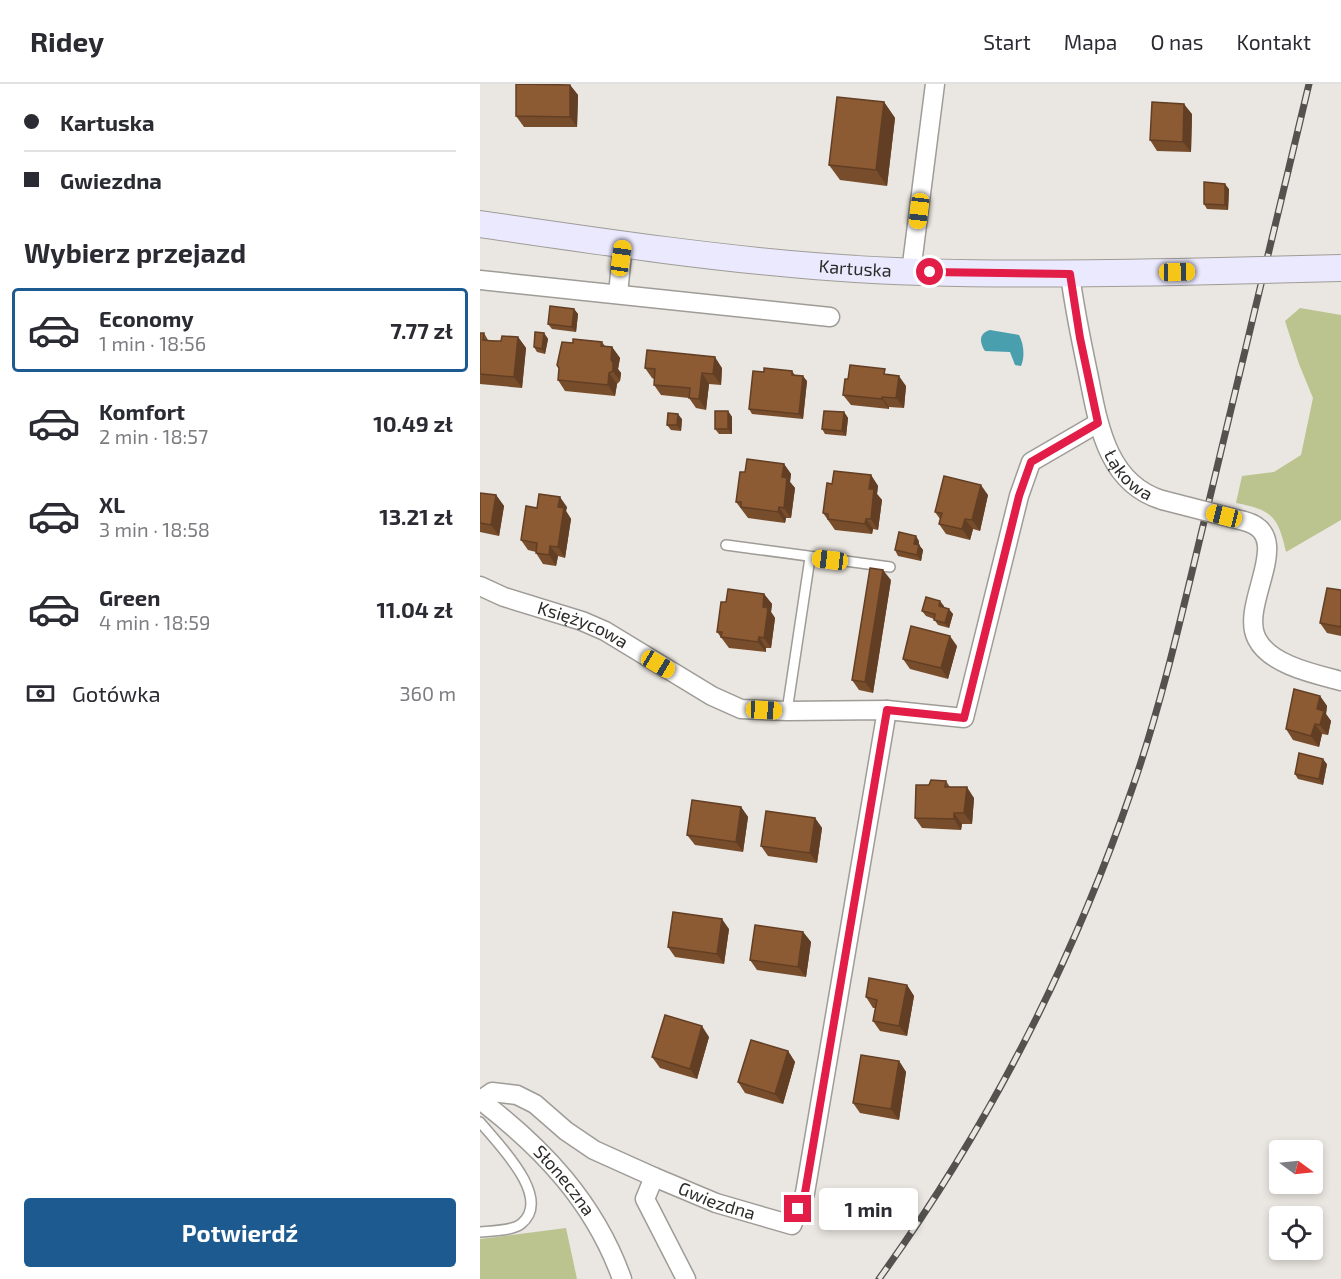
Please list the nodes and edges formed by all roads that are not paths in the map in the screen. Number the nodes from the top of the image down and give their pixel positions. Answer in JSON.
{"nodes":[{"id":1,"x":935,"y":84,"type":"edge"},
{"id":2,"x":480,"y":224,"type":"edge"},
{"id":3,"x":623,"y":244,"type":"junction"},
{"id":4,"x":1341,"y":268,"type":"edge"},
{"id":5,"x":911,"y":272,"type":"junction"},
{"id":6,"x":1070,"y":274,"type":"junction"},
{"id":7,"x":480,"y":280,"type":"edge"},
{"id":8,"x":618,"y":294,"type":"junction"},
{"id":9,"x":830,"y":317,"type":"dead end"},
{"id":10,"x":1098,"y":423,"type":"junction"},
{"id":11,"x":726,"y":545,"type":"dead end"},
{"id":12,"x":810,"y":558,"type":"junction"},
{"id":13,"x":890,"y":567,"type":"dead end"},
{"id":14,"x":480,"y":586,"type":"edge"},
{"id":15,"x":1341,"y":681,"type":"edge"},
{"id":16,"x":887,"y":710,"type":"junction"},
{"id":17,"x":786,"y":711,"type":"junction"},
{"id":18,"x":480,"y":1101,"type":"edge"},
{"id":19,"x":480,"y":1122,"type":"edge"},
{"id":20,"x":654,"y":1177,"type":"junction"},
{"id":21,"x":480,"y":1232,"type":"edge"},
{"id":22,"x":622,"y":1279,"type":"edge"},
{"id":23,"x":686,"y":1279,"type":"edge"}],
"edges":[{"from":1,"to":5,"type":"street"},
{"from":2,"to":3,"type":"main road","name":"Kartuska"},
{"from":3,"to":5,"type":"main road","name":"Kartuska"},
{"from":3,"to":8,"type":"street"},
{"from":4,"to":6,"type":"main road","name":"Kartuska","bridge":true},
{"from":5,"to":6,"type":"main road","name":"Kartuska"},
{"from":6,"to":10,"type":"street","name":"Łąkowa"},
{"from":7,"to":8,"type":"street"},
{"from":8,"to":9,"type":"street"},
{"from":10,"to":15,"type":"street","name":"Łąkowa","bridge":true},
{"from":10,"to":16,"type":"street"},
{"from":11,"to":12,"type":"lane"},
{"from":12,"to":13,"type":"lane"},
{"from":12,"to":17,"type":"lane"},
{"from":14,"to":17,"type":"street","name":"Księżycowa"},
{"from":16,"to":17,"type":"street","name":"Księżycowa"},
{"from":16,"to":20,"type":"street","name":"Gwiezdna"},
{"from":18,"to":20,"type":"street","name":"Gwiezdna"},
{"from":18,"to":22,"type":"street","name":"Słoneczna"},
{"from":19,"to":21,"type":"lane","name":"Słoneczna"},
{"from":20,"to":23,"type":"street"}]}
